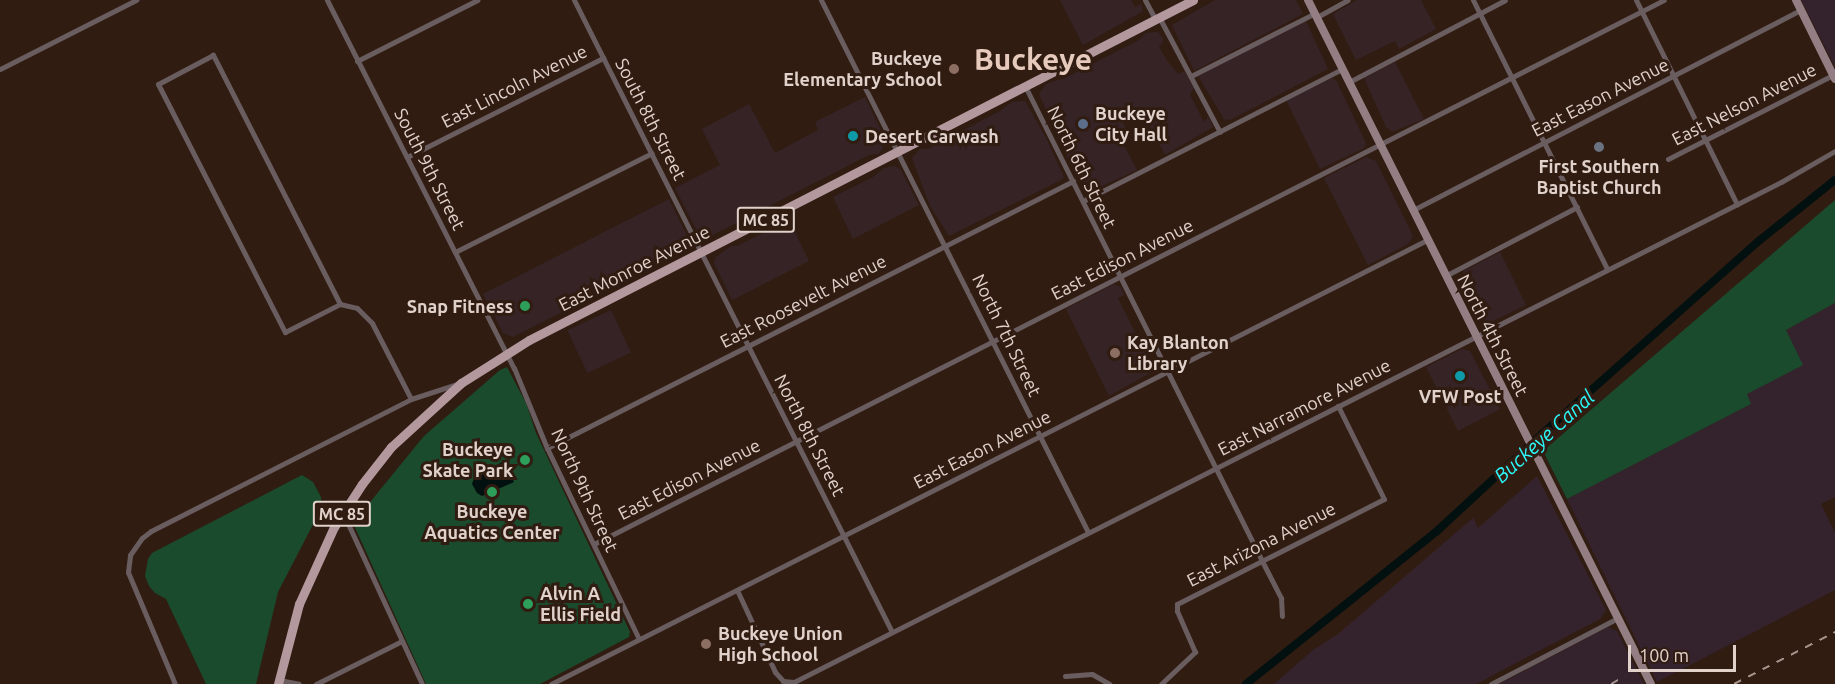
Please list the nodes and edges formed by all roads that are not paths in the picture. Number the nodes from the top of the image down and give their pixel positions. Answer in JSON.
{"nodes":[{"id":1,"x":136,"y":0,"type":"edge"},
{"id":2,"x":327,"y":0,"type":"edge"},
{"id":3,"x":477,"y":0,"type":"edge"},
{"id":4,"x":574,"y":0,"type":"edge"},
{"id":5,"x":821,"y":0,"type":"edge"},
{"id":6,"x":1145,"y":0,"type":"edge"},
{"id":7,"x":1193,"y":0,"type":"edge"},
{"id":8,"x":1308,"y":0,"type":"edge"},
{"id":9,"x":1348,"y":0,"type":"edge"},
{"id":10,"x":1473,"y":0,"type":"edge"},
{"id":11,"x":1505,"y":0,"type":"edge"},
{"id":12,"x":1636,"y":0,"type":"edge"},
{"id":13,"x":1664,"y":0,"type":"edge"},
{"id":14,"x":1796,"y":0,"type":"edge"},
{"id":15,"x":1800,"y":10,"type":"junction"},
{"id":16,"x":1642,"y":12,"type":"junction"},
{"id":17,"x":1479,"y":13,"type":"junction"},
{"id":18,"x":1316,"y":15,"type":"junction"},
{"id":19,"x":1157,"y":18,"type":"junction"},
{"id":20,"x":603,"y":58,"type":"junction"},
{"id":21,"x":357,"y":61,"type":"junction"},
{"id":22,"x":0,"y":69,"type":"edge"},
{"id":23,"x":1342,"y":69,"type":"junction"},
{"id":24,"x":1674,"y":75,"type":"junction"},
{"id":25,"x":1191,"y":76,"type":"junction"},
{"id":26,"x":1512,"y":77,"type":"junction"},
{"id":27,"x":1834,"y":77,"type":"edge"},
{"id":28,"x":1349,"y":82,"type":"junction"},
{"id":29,"x":1025,"y":86,"type":"junction"},
{"id":30,"x":1220,"y":132,"type":"junction"},
{"id":31,"x":1706,"y":141,"type":"junction"},
{"id":32,"x":1544,"y":142,"type":"junction"},
{"id":33,"x":1380,"y":144,"type":"junction"},
{"id":34,"x":1835,"y":151,"type":"edge"},
{"id":35,"x":899,"y":152,"type":"junction"},
{"id":36,"x":652,"y":153,"type":"junction"},
{"id":37,"x":407,"y":157,"type":"junction"},
{"id":38,"x":1668,"y":159,"type":"dead end"},
{"id":39,"x":1073,"y":181,"type":"junction"},
{"id":40,"x":1083,"y":201,"type":"junction"},
{"id":41,"x":1737,"y":204,"type":"junction"},
{"id":42,"x":1577,"y":207,"type":"junction"},
{"id":43,"x":1413,"y":210,"type":"junction"},
{"id":44,"x":1427,"y":240,"type":"junction"},
{"id":45,"x":945,"y":246,"type":"junction"},
{"id":46,"x":455,"y":252,"type":"junction"},
{"id":47,"x":702,"y":252,"type":"junction"},
{"id":48,"x":1607,"y":269,"type":"junction"},
{"id":49,"x":1120,"y":276,"type":"junction"},
{"id":50,"x":1445,"y":276,"type":"junction"},
{"id":51,"x":340,"y":304,"type":"junction"},
{"id":52,"x":1475,"y":337,"type":"junction"},
{"id":53,"x":993,"y":341,"type":"junction"},
{"id":54,"x":749,"y":345,"type":"junction"},
{"id":55,"x":507,"y":352,"type":"junction"},
{"id":56,"x":1168,"y":371,"type":"junction"},
{"id":57,"x":460,"y":383,"type":"junction"},
{"id":58,"x":411,"y":399,"type":"junction"},
{"id":59,"x":1338,"y":406,"type":"junction"},
{"id":60,"x":1040,"y":436,"type":"junction"},
{"id":61,"x":796,"y":441,"type":"junction"},
{"id":62,"x":548,"y":448,"type":"junction"},
{"id":63,"x":1216,"y":467,"type":"junction"},
{"id":64,"x":343,"y":513,"type":"junction"},
{"id":65,"x":1088,"y":532,"type":"junction"},
{"id":66,"x":844,"y":536,"type":"junction"},
{"id":67,"x":594,"y":544,"type":"junction"},
{"id":68,"x":1262,"y":561,"type":"junction"},
{"id":69,"x":737,"y":590,"type":"junction"},
{"id":70,"x":1282,"y":616,"type":"dead end"},
{"id":71,"x":1618,"y":618,"type":"junction"},
{"id":72,"x":892,"y":632,"type":"junction"},
{"id":73,"x":639,"y":639,"type":"junction"},
{"id":74,"x":402,"y":641,"type":"junction"},
{"id":75,"x":1065,"y":676,"type":"dead end"},
{"id":76,"x":278,"y":682,"type":"edge"},
{"id":77,"x":175,"y":684,"type":"edge"},
{"id":78,"x":298,"y":684,"type":"edge"},
{"id":79,"x":316,"y":684,"type":"edge"},
{"id":80,"x":423,"y":684,"type":"edge"},
{"id":81,"x":551,"y":684,"type":"edge"},
{"id":82,"x":1109,"y":684,"type":"edge"},
{"id":83,"x":1161,"y":684,"type":"edge"},
{"id":84,"x":1491,"y":684,"type":"edge"},
{"id":85,"x":1651,"y":684,"type":"edge"}],
"edges":[{"from":1,"to":22,"type":"street"},
{"from":2,"to":21,"type":"street","name":"South 9th Street"},
{"from":3,"to":21,"type":"street"},
{"from":4,"to":20,"type":"street","name":"South 8th Street"},
{"from":5,"to":35,"type":"street","name":"North 7th Street"},
{"from":6,"to":19,"type":"street"},
{"from":7,"to":19,"type":"main road","name":"East Monroe Avenue","number":"MC 85"},
{"from":8,"to":18,"type":"street","name":"North 4th Street"},
{"from":9,"to":18,"type":"street"},
{"from":10,"to":17,"type":"street"},
{"from":11,"to":17,"type":"street"},
{"from":12,"to":16,"type":"street"},
{"from":13,"to":16,"type":"street","name":"East Edison Avenue"},
{"from":14,"to":15,"type":"street"},
{"from":15,"to":24,"type":"street","name":"East Eason Avenue"},
{"from":15,"to":27,"type":"street"},
{"from":16,"to":24,"type":"street"},
{"from":16,"to":26,"type":"street","name":"East Edison Avenue"},
{"from":17,"to":26,"type":"street"},
{"from":17,"to":28,"type":"street"},
{"from":18,"to":23,"type":"street","name":"North 4th Street"},
{"from":18,"to":25,"type":"street"},
{"from":19,"to":25,"type":"street"},
{"from":19,"to":29,"type":"main road","name":"East Monroe Avenue","number":"MC 85"},
{"from":20,"to":36,"type":"street","name":"South 8th Street"},
{"from":20,"to":37,"type":"street","name":"East Lincoln Avenue"},
{"from":21,"to":37,"type":"street","name":"South 9th Street"},
{"from":23,"to":28,"type":"street","name":"North 4th Street"},
{"from":23,"to":30,"type":"street"},
{"from":24,"to":31,"type":"street"},
{"from":24,"to":32,"type":"street","name":"East Eason Avenue"},
{"from":25,"to":30,"type":"street"},
{"from":26,"to":32,"type":"street"},
{"from":26,"to":33,"type":"street","name":"East Edison Avenue"},
{"from":27,"to":31,"type":"street","name":"East Nelson Avenue"},
{"from":28,"to":33,"type":"street","name":"North 4th Street"},
{"from":29,"to":35,"type":"main road","name":"East Monroe Avenue","number":"MC 85"},
{"from":29,"to":39,"type":"street","name":"North 6th Street"},
{"from":30,"to":40,"type":"street"},
{"from":31,"to":38,"type":"street","name":"East Nelson Avenue"},
{"from":31,"to":41,"type":"street"},
{"from":32,"to":42,"type":"street"},
{"from":32,"to":43,"type":"street","name":"East Eason Avenue"},
{"from":33,"to":43,"type":"street","name":"North 4th Street"},
{"from":33,"to":49,"type":"street","name":"East Edison Avenue"},
{"from":34,"to":41,"type":"street","name":"East Narramore Avenue"},
{"from":35,"to":45,"type":"street","name":"North 7th Street"},
{"from":35,"to":47,"type":"main road","name":"East Monroe Avenue","number":"MC 85"},
{"from":36,"to":46,"type":"street"},
{"from":36,"to":47,"type":"street","name":"South 8th Street"},
{"from":37,"to":46,"type":"street","name":"South 9th Street"},
{"from":39,"to":40,"type":"street","name":"North 6th Street"},
{"from":39,"to":45,"type":"street","name":"East Roosevelt Avenue"},
{"from":40,"to":49,"type":"street","name":"North 6th Street"},
{"from":41,"to":48,"type":"street","name":"East Narramore Avenue"},
{"from":42,"to":48,"type":"street"},
{"from":42,"to":50,"type":"street"},
{"from":43,"to":44,"type":"street","name":"North 4th Street"},
{"from":44,"to":50,"type":"street","name":"North 4th Street"},
{"from":44,"to":56,"type":"street","name":"East Eason Avenue"},
{"from":45,"to":53,"type":"street","name":"North 7th Street"},
{"from":45,"to":54,"type":"street","name":"East Roosevelt Avenue"},
{"from":46,"to":55,"type":"street","name":"South 9th Street"},
{"from":47,"to":54,"type":"street","name":"North 8th Street"},
{"from":47,"to":55,"type":"main road","name":"East Monroe Avenue","number":"MC 85"},
{"from":48,"to":52,"type":"street","name":"East Narramore Avenue"},
{"from":49,"to":53,"type":"street","name":"East Edison Avenue"},
{"from":49,"to":56,"type":"street","name":"North 6th Street"},
{"from":50,"to":52,"type":"street","name":"North 4th Street"},
{"from":51,"to":51,"type":"street"},
{"from":51,"to":58,"type":"street"},
{"from":52,"to":59,"type":"street","name":"East Narramore Avenue"},
{"from":52,"to":71,"type":"street","name":"North 4th Street"},
{"from":53,"to":60,"type":"street","name":"North 7th Street"},
{"from":53,"to":61,"type":"street","name":"East Edison Avenue"},
{"from":54,"to":61,"type":"street","name":"North 8th Street"},
{"from":54,"to":62,"type":"street","name":"East Roosevelt Avenue"},
{"from":55,"to":57,"type":"main road","name":"East Monroe Avenue","number":"MC 85"},
{"from":55,"to":62,"type":"street","name":"North 9th Street"},
{"from":56,"to":60,"type":"street","name":"East Eason Avenue"},
{"from":56,"to":63,"type":"street","name":"North 6th Street"},
{"from":57,"to":58,"type":"street","name":"East Monroe Avenue"},
{"from":57,"to":64,"type":"main road","number":"MC 85"},
{"from":58,"to":77,"type":"street","name":"East Monroe Avenue"},
{"from":59,"to":63,"type":"street","name":"East Narramore Avenue"},
{"from":59,"to":68,"type":"street","name":"East Arizona Avenue"},
{"from":60,"to":65,"type":"street","name":"North 7th Street"},
{"from":60,"to":66,"type":"street","name":"East Eason Avenue"},
{"from":61,"to":66,"type":"street","name":"North 8th Street"},
{"from":61,"to":67,"type":"street","name":"East Edison Avenue"},
{"from":62,"to":67,"type":"street","name":"North 9th Street"},
{"from":63,"to":65,"type":"street","name":"East Narramore Avenue"},
{"from":63,"to":68,"type":"street","name":"North 6th Street"},
{"from":64,"to":74,"type":"street"},
{"from":64,"to":76,"type":"main road","number":"MC 85"},
{"from":65,"to":72,"type":"street","name":"East Narramore Avenue"},
{"from":66,"to":69,"type":"street","name":"East Eason Avenue"},
{"from":66,"to":72,"type":"street","name":"North 8th Street"},
{"from":67,"to":73,"type":"street","name":"North 9th Street"},
{"from":68,"to":70,"type":"street","name":"North 6th Street"},
{"from":68,"to":83,"type":"street","name":"East Arizona Avenue"},
{"from":69,"to":72,"type":"street","name":"East Narramore Avenue"},
{"from":69,"to":73,"type":"street","name":"East Eason Avenue"},
{"from":71,"to":84,"type":"street"},
{"from":71,"to":85,"type":"street","name":"North 4th Street"},
{"from":73,"to":81,"type":"street","name":"East Eason Avenue"},
{"from":74,"to":79,"type":"street"},
{"from":74,"to":80,"type":"street"},
{"from":75,"to":82,"type":"street"},
{"from":76,"to":78,"type":"street"}]}
